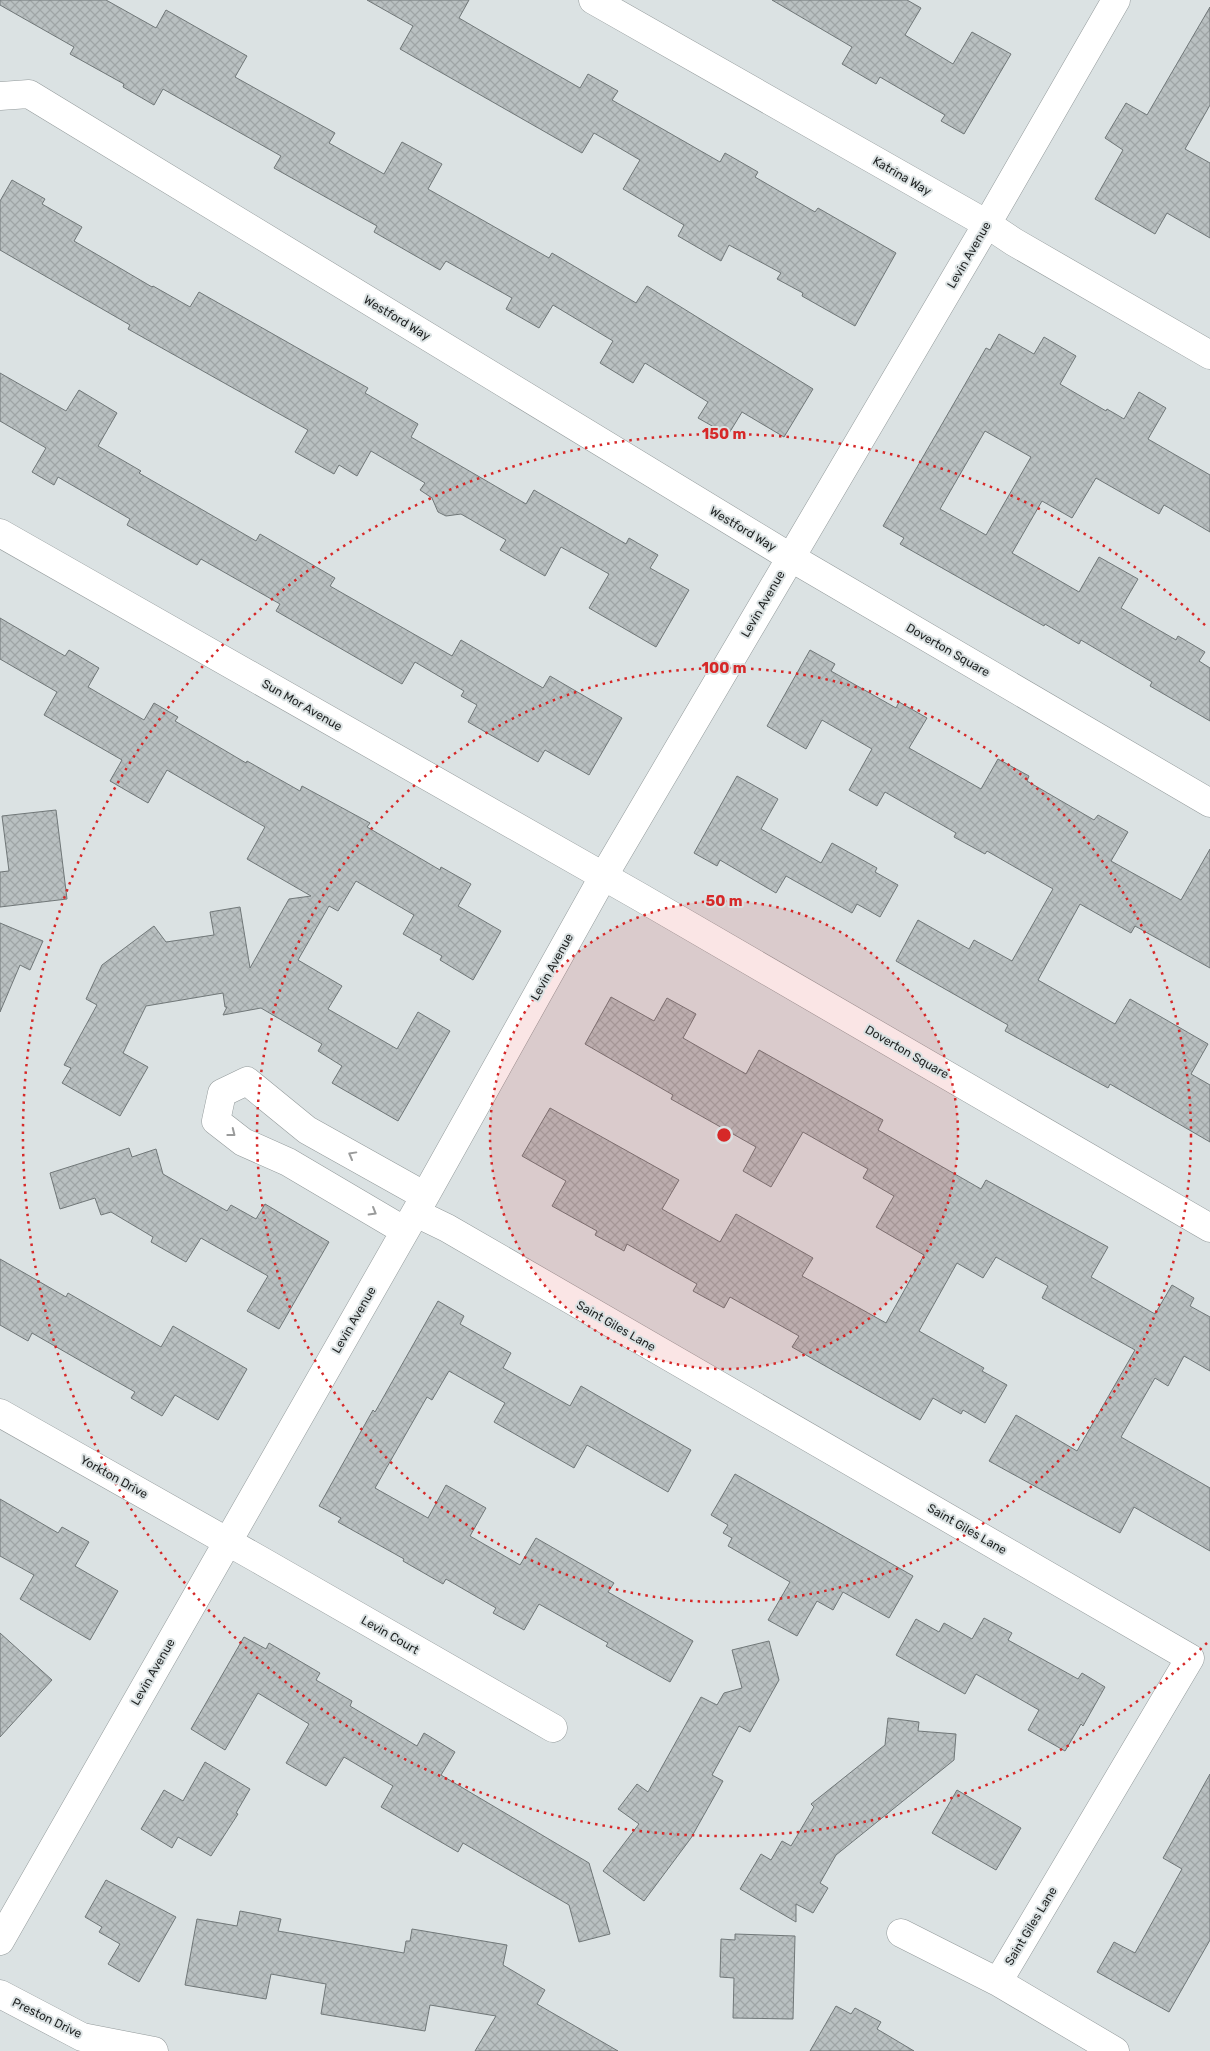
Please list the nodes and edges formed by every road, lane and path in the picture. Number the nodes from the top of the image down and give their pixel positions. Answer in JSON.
{"nodes":[{"id":1,"x":593,"y":0,"type":"edge"},
{"id":2,"x":1116,"y":0,"type":"edge"},
{"id":3,"x":0,"y":96,"type":"edge"},
{"id":4,"x":987,"y":224,"type":"junction"},
{"id":5,"x":1210,"y":355,"type":"edge"},
{"id":6,"x":0,"y":533,"type":"edge"},
{"id":7,"x":790,"y":557,"type":"junction"},
{"id":8,"x":1210,"y":803,"type":"edge"},
{"id":9,"x":603,"y":877,"type":"junction"},
{"id":10,"x":307,"y":1130,"type":"junction"},
{"id":11,"x":288,"y":1162,"type":"junction"},
{"id":12,"x":415,"y":1213,"type":"junction"},
{"id":13,"x":1210,"y":1228,"type":"edge"},
{"id":14,"x":0,"y":1413,"type":"edge"},
{"id":15,"x":227,"y":1541,"type":"junction"},
{"id":16,"x":553,"y":1728,"type":"dead end"},
{"id":17,"x":901,"y":1933,"type":"dead end"},
{"id":18,"x":0,"y":1941,"type":"edge"},
{"id":19,"x":998,"y":1982,"type":"junction"},
{"id":20,"x":0,"y":1994,"type":"edge"},
{"id":21,"x":154,"y":2051,"type":"edge"},
{"id":22,"x":1115,"y":2051,"type":"edge"}],
"edges":[{"from":1,"to":4,"type":"street","name":"Katrina Way"},
{"from":2,"to":4,"type":"street","name":"Levin Avenue"},
{"from":3,"to":7,"type":"street","name":"Westford Way"},
{"from":4,"to":5,"type":"street","name":"Katrina Way"},
{"from":4,"to":7,"type":"street","name":"Levin Avenue"},
{"from":6,"to":9,"type":"street","name":"Sun Mor Avenue"},
{"from":7,"to":8,"type":"street","name":"Doverton Square"},
{"from":7,"to":9,"type":"street","name":"Levin Avenue"},
{"from":9,"to":12,"type":"street","name":"Levin Avenue"},
{"from":9,"to":13,"type":"street","name":"Doverton Square"},
{"from":10,"to":11,"type":"street"},
{"from":10,"to":11,"type":"street","name":"Saint Giles Lane","one_way":true},
{"from":12,"to":10,"type":"street","name":"Saint Giles Lane","one_way":true},
{"from":11,"to":12,"type":"street","name":"Saint Giles Lane","one_way":true},
{"from":12,"to":15,"type":"street","name":"Levin Avenue"},
{"from":12,"to":19,"type":"street","name":"Saint Giles Lane"},
{"from":14,"to":15,"type":"street","name":"Yorkton Drive"},
{"from":15,"to":16,"type":"street","name":"Levin Court"},
{"from":15,"to":18,"type":"street","name":"Levin Avenue"},
{"from":17,"to":19,"type":"street"},
{"from":19,"to":22,"type":"street"},
{"from":20,"to":21,"type":"street","name":"Preston Drive"}]}
